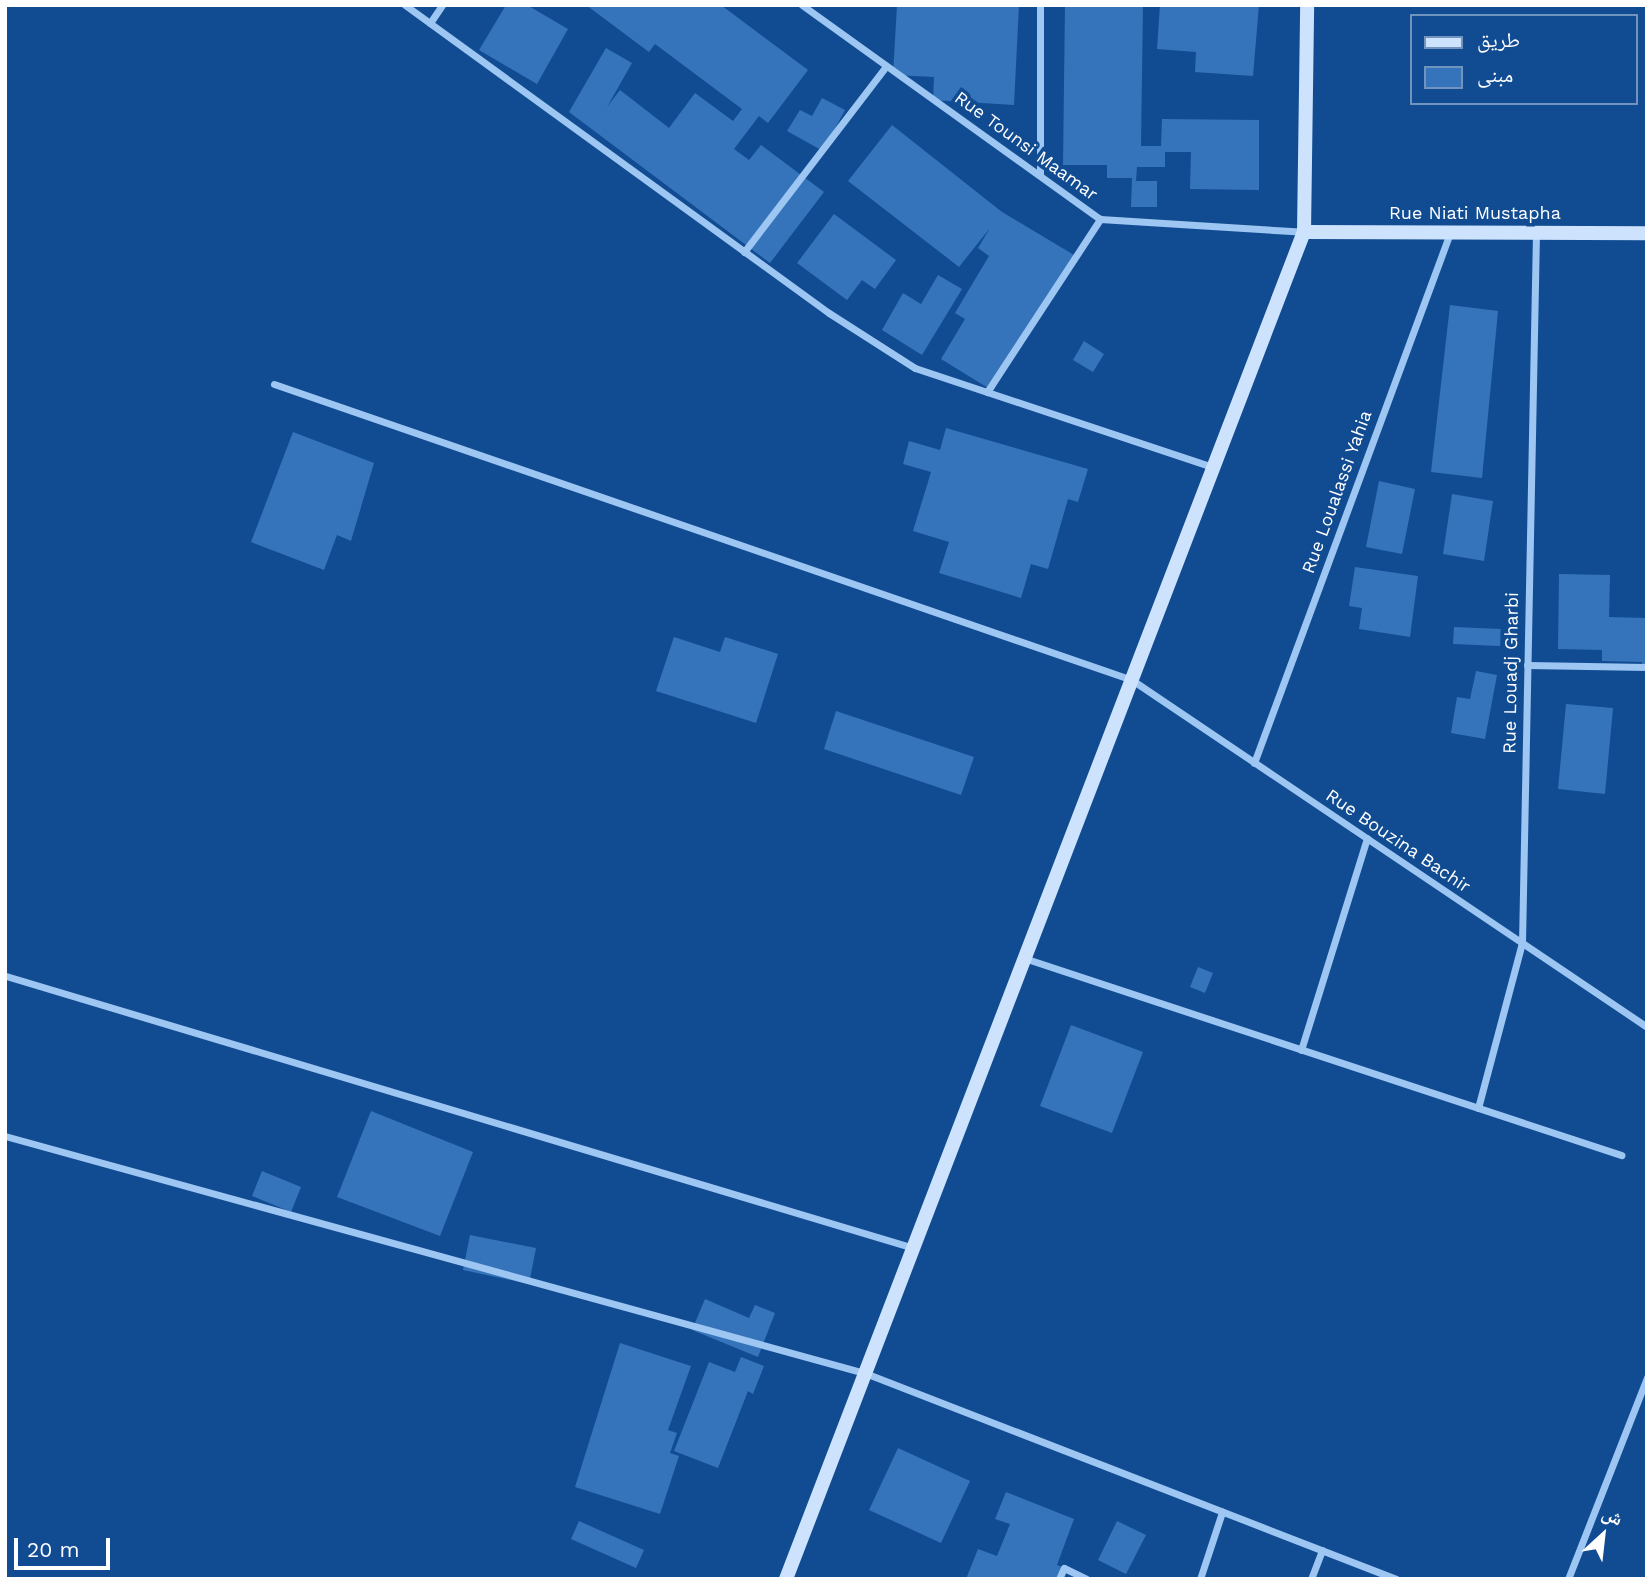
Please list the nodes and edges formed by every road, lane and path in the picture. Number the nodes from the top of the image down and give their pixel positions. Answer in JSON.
{"nodes":[{"id":1,"x":405,"y":5,"type":"edge"},
{"id":2,"x":442,"y":5,"type":"edge"},
{"id":3,"x":802,"y":5,"type":"edge"},
{"id":4,"x":1040,"y":5,"type":"edge"},
{"id":5,"x":1307,"y":5,"type":"edge"},
{"id":6,"x":430,"y":23,"type":"junction"},
{"id":7,"x":886,"y":66,"type":"junction"},
{"id":8,"x":1040,"y":175,"type":"junction"},
{"id":9,"x":1100,"y":219,"type":"junction"},
{"id":10,"x":1304,"y":232,"type":"junction"},
{"id":11,"x":1450,"y":233,"type":"junction"},
{"id":12,"x":1536,"y":233,"type":"junction"},
{"id":13,"x":1647,"y":233,"type":"edge"},
{"id":14,"x":744,"y":252,"type":"junction"},
{"id":15,"x":274,"y":384,"type":"dead end"},
{"id":16,"x":987,"y":391,"type":"junction"},
{"id":17,"x":1213,"y":467,"type":"junction"},
{"id":18,"x":1527,"y":665,"type":"junction"},
{"id":19,"x":1647,"y":667,"type":"edge"},
{"id":20,"x":1132,"y":680,"type":"junction"},
{"id":21,"x":1254,"y":762,"type":"junction"},
{"id":22,"x":1367,"y":838,"type":"junction"},
{"id":23,"x":1522,"y":943,"type":"junction"},
{"id":24,"x":1027,"y":959,"type":"junction"},
{"id":25,"x":6,"y":976,"type":"edge"},
{"id":26,"x":1647,"y":1027,"type":"edge"},
{"id":27,"x":1301,"y":1050,"type":"junction"},
{"id":28,"x":1478,"y":1108,"type":"junction"},
{"id":29,"x":5,"y":1136,"type":"edge"},
{"id":30,"x":1621,"y":1155,"type":"dead end"},
{"id":31,"x":914,"y":1248,"type":"junction"},
{"id":32,"x":865,"y":1373,"type":"junction"},
{"id":33,"x":1647,"y":1377,"type":"edge"},
{"id":34,"x":1222,"y":1512,"type":"junction"},
{"id":35,"x":1322,"y":1550,"type":"junction"},
{"id":36,"x":786,"y":1579,"type":"edge"},
{"id":37,"x":1059,"y":1579,"type":"edge"},
{"id":38,"x":1087,"y":1579,"type":"edge"},
{"id":39,"x":1200,"y":1579,"type":"edge"},
{"id":40,"x":1311,"y":1579,"type":"edge"},
{"id":41,"x":1396,"y":1579,"type":"edge"},
{"id":42,"x":1568,"y":1579,"type":"edge"}],
"edges":[{"from":1,"to":6,"type":"street"},
{"from":2,"to":6,"type":"street"},
{"from":3,"to":7,"type":"street","name":"Rue Tounsi Maamar"},
{"from":4,"to":8,"type":"street"},
{"from":5,"to":10,"type":"main road"},
{"from":6,"to":14,"type":"street"},
{"from":7,"to":8,"type":"street","name":"Rue Tounsi Maamar"},
{"from":7,"to":14,"type":"street"},
{"from":8,"to":9,"type":"street","name":"Rue Tounsi Maamar"},
{"from":9,"to":10,"type":"street","name":"Rue Tounsi Maamar"},
{"from":9,"to":16,"type":"street"},
{"from":10,"to":11,"type":"main road","name":"Rue Niati Mustapha"},
{"from":10,"to":17,"type":"main road"},
{"from":11,"to":12,"type":"main road","name":"Rue Niati Mustapha"},
{"from":11,"to":21,"type":"street","name":"Rue Loualassi Yahia"},
{"from":12,"to":13,"type":"main road","name":"Rue Niati Mustapha"},
{"from":12,"to":18,"type":"street","name":"Rue Louadj Gharbi"},
{"from":14,"to":16,"type":"street"},
{"from":15,"to":20,"type":"street","name":"Rue Bouzina Bachir"},
{"from":16,"to":17,"type":"street"},
{"from":17,"to":20,"type":"main road"},
{"from":18,"to":19,"type":"street"},
{"from":18,"to":23,"type":"street","name":"Rue Louadj Gharbi"},
{"from":20,"to":21,"type":"street","name":"Rue Bouzina Bachir"},
{"from":20,"to":24,"type":"main road"},
{"from":21,"to":22,"type":"street","name":"Rue Bouzina Bachir"},
{"from":22,"to":23,"type":"street","name":"Rue Bouzina Bachir"},
{"from":22,"to":27,"type":"street"},
{"from":23,"to":26,"type":"street","name":"Rue Bouzina Bachir"},
{"from":23,"to":28,"type":"street","name":"Rue Louadj Gharbi"},
{"from":24,"to":27,"type":"street"},
{"from":24,"to":31,"type":"main road"},
{"from":25,"to":31,"type":"street"},
{"from":27,"to":28,"type":"street"},
{"from":28,"to":30,"type":"street"},
{"from":29,"to":32,"type":"street"},
{"from":31,"to":32,"type":"main road"},
{"from":32,"to":34,"type":"street"},
{"from":32,"to":36,"type":"main road"},
{"from":33,"to":42,"type":"street"},
{"from":34,"to":35,"type":"street"},
{"from":34,"to":39,"type":"street"},
{"from":35,"to":40,"type":"street"},
{"from":35,"to":41,"type":"street"},
{"from":37,"to":38,"type":"street"}]}
